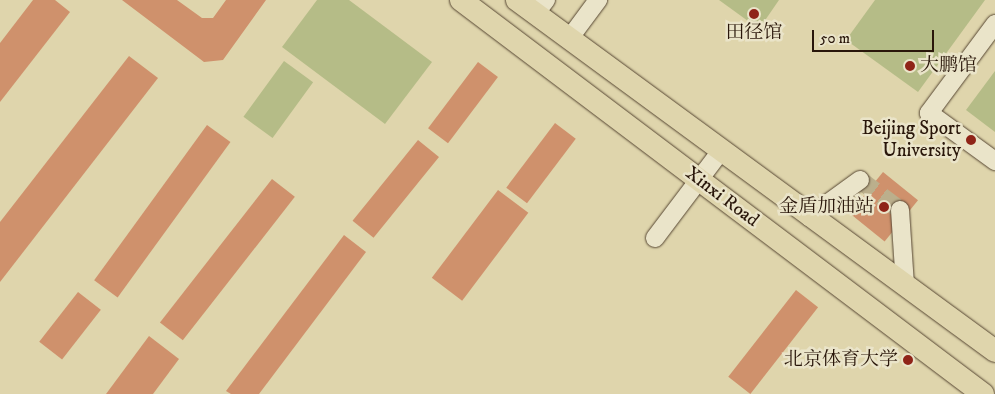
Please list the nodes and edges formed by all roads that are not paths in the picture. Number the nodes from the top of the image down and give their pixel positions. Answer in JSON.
{"nodes":[{"id":1,"x":461,"y":0,"type":"edge"},
{"id":2,"x":517,"y":0,"type":"edge"},
{"id":3,"x":598,"y":0,"type":"edge"},
{"id":4,"x":540,"y":7,"type":"edge"},
{"id":5,"x":995,"y":24,"type":"edge"},
{"id":6,"x":569,"y":39,"type":"junction"},
{"id":7,"x":720,"y":152,"type":"junction"},
{"id":8,"x":995,"y":161,"type":"edge"},
{"id":9,"x":699,"y":179,"type":"junction"},
{"id":10,"x":860,"y":180,"type":"dead end"},
{"id":11,"x":900,"y":210,"type":"dead end"},
{"id":12,"x":809,"y":217,"type":"junction"},
{"id":13,"x":655,"y":238,"type":"dead end"},
{"id":14,"x":904,"y":286,"type":"junction"},
{"id":15,"x":995,"y":352,"type":"edge"},
{"id":16,"x":982,"y":394,"type":"edge"}],
"edges":[{"from":1,"to":9,"type":"main road","name":"Xinxi Road"},
{"from":2,"to":4,"type":"main road","name":"Xinxi Road"},
{"from":3,"to":6,"type":"lane"},
{"from":4,"to":6,"type":"main road","name":"Xinxi Road"},
{"from":5,"to":8,"type":"lane"},
{"from":6,"to":7,"type":"main road","name":"Xinxi Road"},
{"from":7,"to":9,"type":"lane"},
{"from":7,"to":12,"type":"main road","name":"Xinxi Road"},
{"from":9,"to":13,"type":"lane"},
{"from":9,"to":16,"type":"main road","name":"Xinxi Road"},
{"from":10,"to":12,"type":"lane"},
{"from":11,"to":14,"type":"lane"},
{"from":12,"to":14,"type":"main road","name":"Xinxi Road"},
{"from":14,"to":15,"type":"main road","name":"Xinxi Road"}]}
